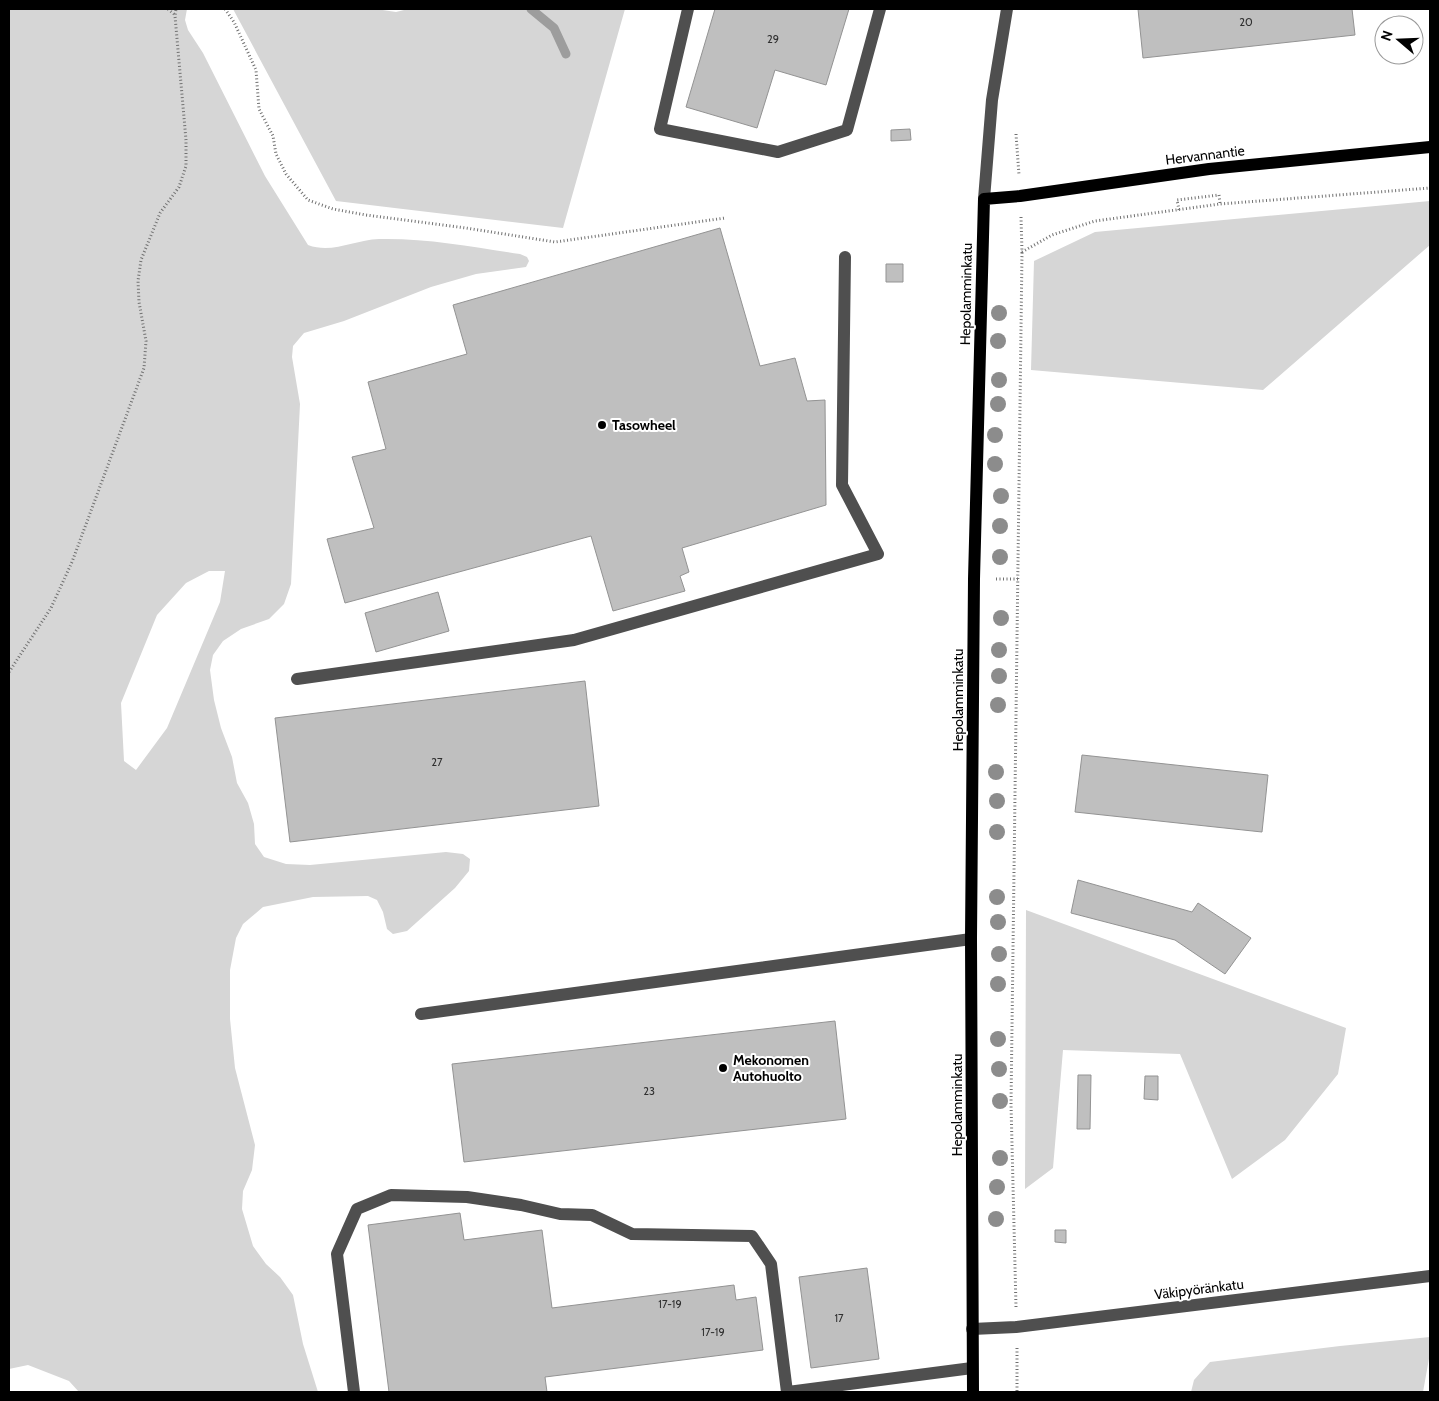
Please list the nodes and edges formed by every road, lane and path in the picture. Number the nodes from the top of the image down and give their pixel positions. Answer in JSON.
{"nodes":[{"id":1,"x":168,"y":9,"type":"edge"},
{"id":2,"x":176,"y":9,"type":"edge"},
{"id":3,"x":226,"y":9,"type":"edge"},
{"id":4,"x":688,"y":9,"type":"edge"},
{"id":5,"x":880,"y":9,"type":"edge"},
{"id":6,"x":1007,"y":9,"type":"edge"},
{"id":7,"x":175,"y":16,"type":"junction"},
{"id":8,"x":1016,"y":134,"type":"dead end"},
{"id":9,"x":1430,"y":147,"type":"edge"},
{"id":10,"x":1430,"y":188,"type":"edge"},
{"id":11,"x":1020,"y":196,"type":"junction"},
{"id":12,"x":984,"y":199,"type":"junction"},
{"id":13,"x":1220,"y":204,"type":"junction"},
{"id":14,"x":1179,"y":210,"type":"junction"},
{"id":15,"x":725,"y":218,"type":"dead end"},
{"id":16,"x":1022,"y":252,"type":"junction"},
{"id":17,"x":845,"y":257,"type":"dead end"},
{"id":18,"x":9,"y":672,"type":"edge"},
{"id":19,"x":297,"y":678,"type":"dead end"},
{"id":20,"x":971,"y":939,"type":"junction"},
{"id":21,"x":421,"y":1014,"type":"dead end"},
{"id":22,"x":1430,"y":1276,"type":"edge"},
{"id":23,"x":1016,"y":1327,"type":"junction"},
{"id":24,"x":972,"y":1328,"type":"junction"},
{"id":25,"x":972,"y":1368,"type":"junction"},
{"id":26,"x":354,"y":1392,"type":"edge"},
{"id":27,"x":788,"y":1392,"type":"edge"},
{"id":28,"x":973,"y":1392,"type":"edge"},
{"id":29,"x":1017,"y":1392,"type":"edge"}],
"edges":[{"from":1,"to":7,"type":"path"},
{"from":2,"to":7,"type":"path"},
{"from":3,"to":15,"type":"path"},
{"from":4,"to":5,"type":"street"},
{"from":6,"to":12,"type":"street","name":"Hepolamminkatu"},
{"from":7,"to":18,"type":"path"},
{"from":8,"to":11,"type":"path"},
{"from":9,"to":11,"type":"main road","name":"Hervannantie"},
{"from":10,"to":13,"type":"path"},
{"from":11,"to":12,"type":"main road","name":"Hervannantie"},
{"from":11,"to":16,"type":"path"},
{"from":12,"to":20,"type":"main road","name":"Hepolamminkatu"},
{"from":13,"to":14,"type":"path"},
{"from":13,"to":14,"type":"path"},
{"from":14,"to":16,"type":"path"},
{"from":16,"to":23,"type":"path"},
{"from":17,"to":19,"type":"street"},
{"from":20,"to":21,"type":"street"},
{"from":20,"to":24,"type":"main road","name":"Hepolamminkatu"},
{"from":22,"to":23,"type":"street","name":"Väkipyöränkatu"},
{"from":23,"to":24,"type":"street","name":"Väkipyöränkatu"},
{"from":23,"to":29,"type":"path"},
{"from":24,"to":25,"type":"main road","name":"Hepolamminkatu"},
{"from":25,"to":27,"type":"street"},
{"from":25,"to":28,"type":"main road","name":"Hepolamminkatu"},
{"from":26,"to":27,"type":"street"}]}
